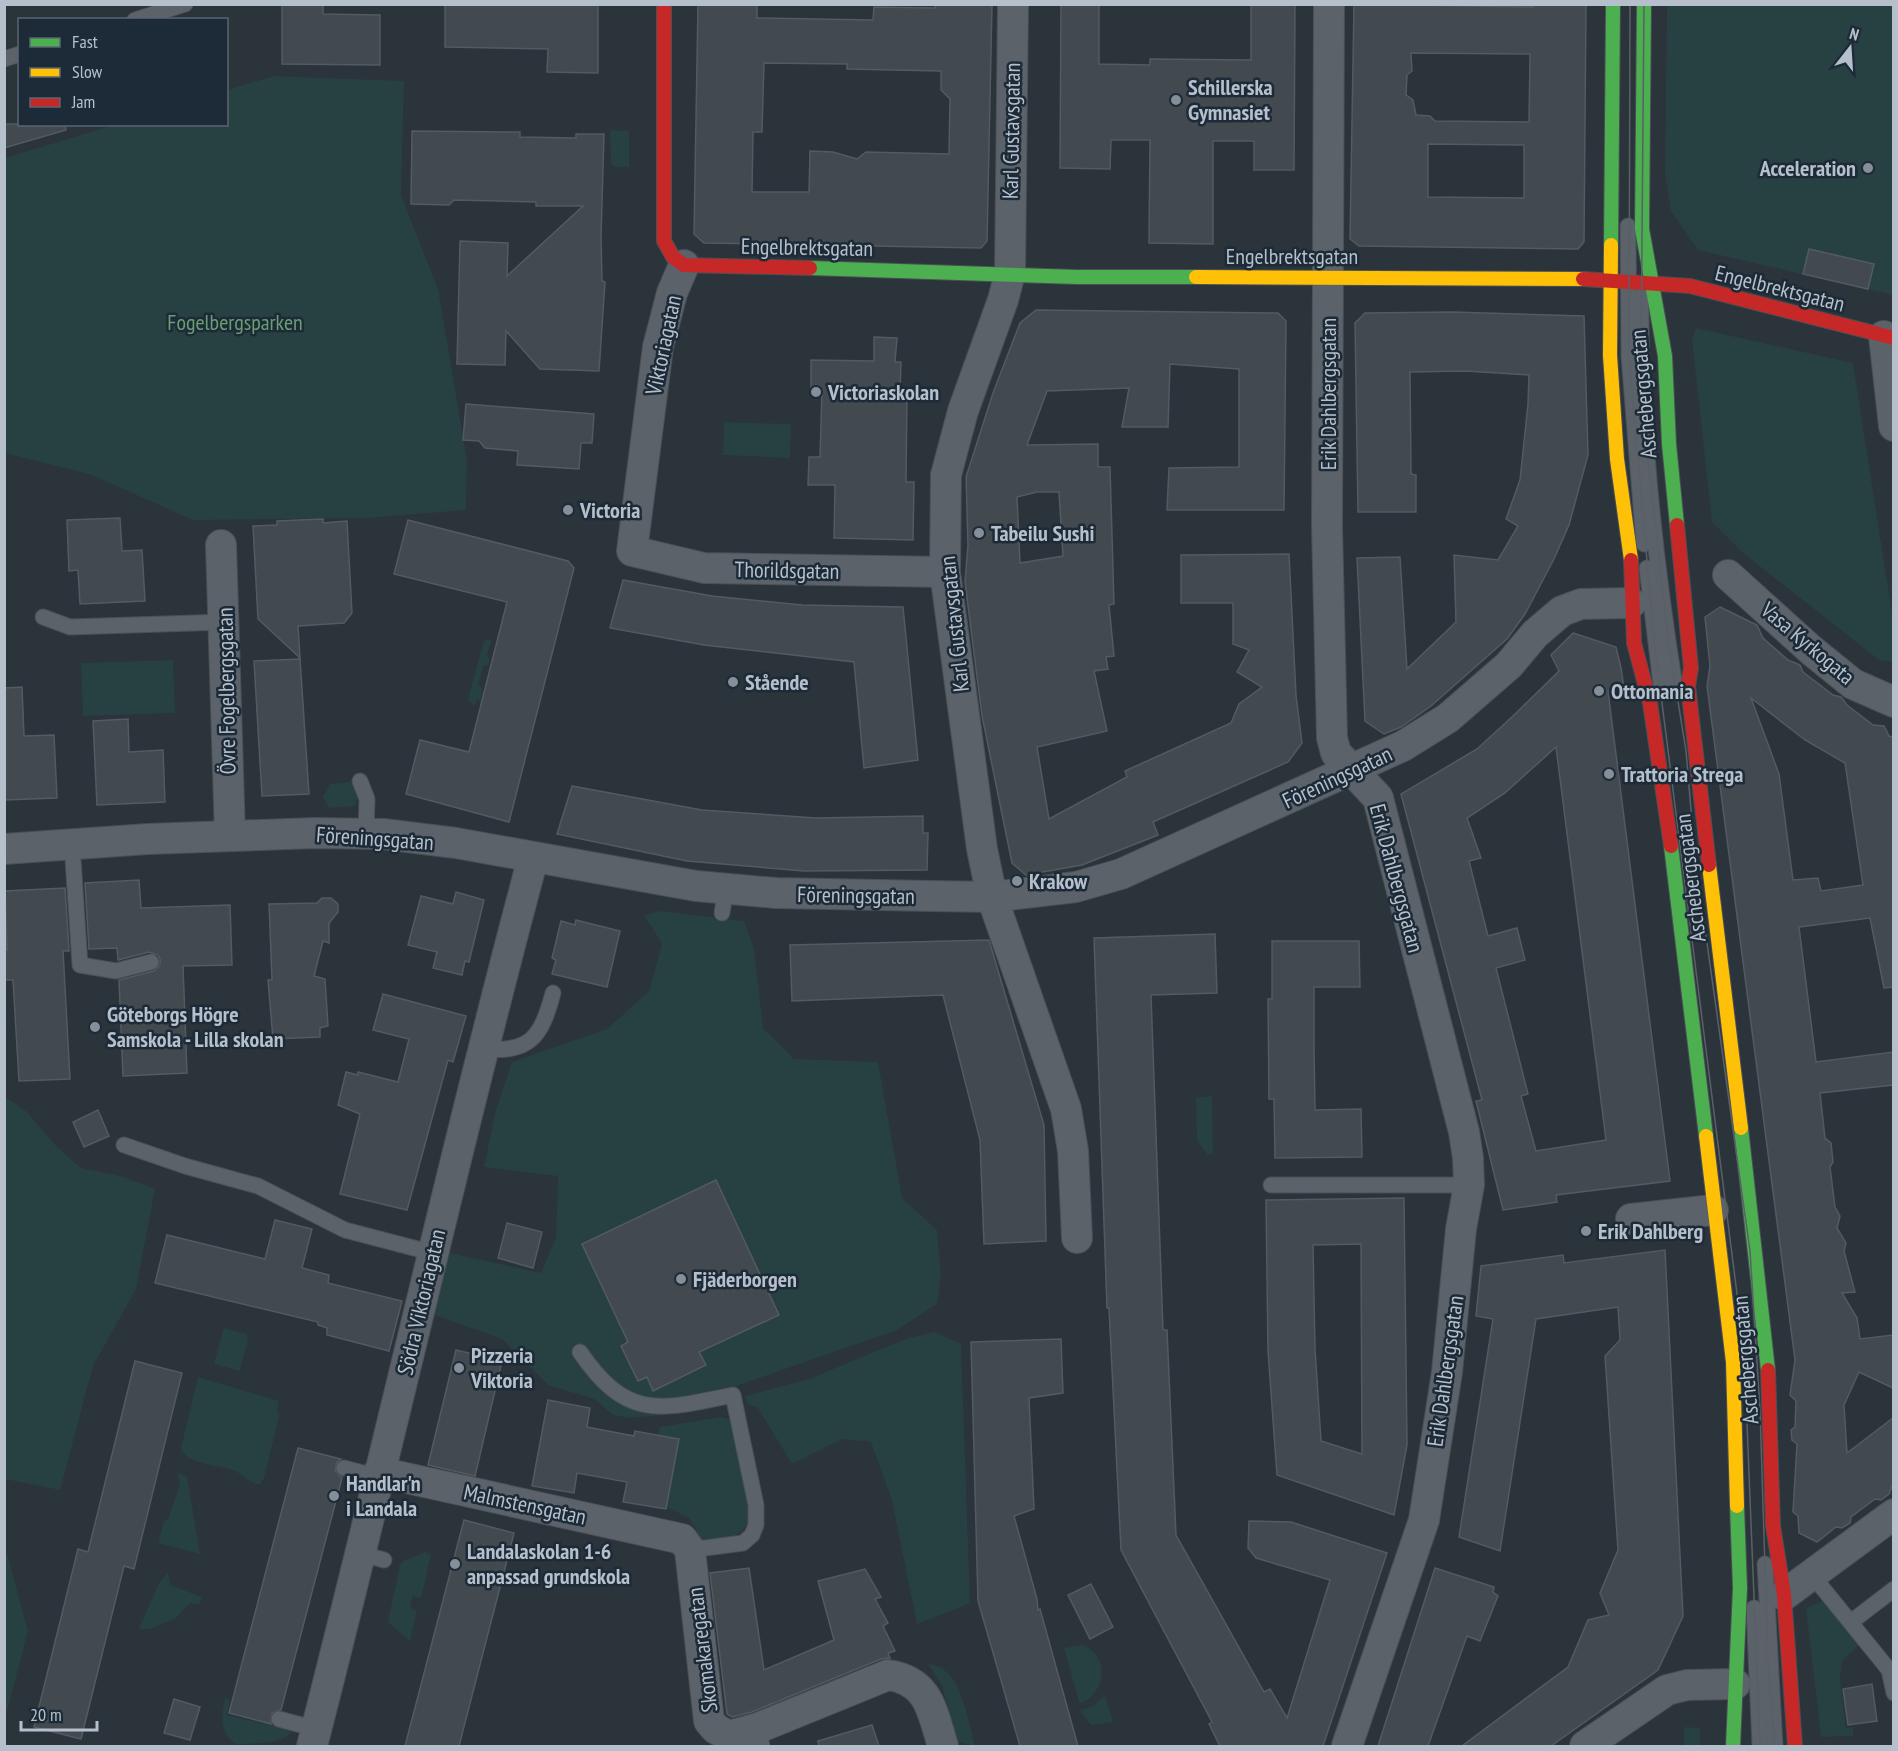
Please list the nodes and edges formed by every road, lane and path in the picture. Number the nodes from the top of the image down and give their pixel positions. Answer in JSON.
{"nodes":[{"id":1,"x":185,"y":4,"type":"edge"},
{"id":2,"x":664,"y":4,"type":"edge"},
{"id":3,"x":1013,"y":4,"type":"edge"},
{"id":4,"x":1329,"y":4,"type":"edge"},
{"id":5,"x":1613,"y":4,"type":"edge"},
{"id":6,"x":1630,"y":4,"type":"edge"},
{"id":7,"x":1644,"y":4,"type":"edge"},
{"id":8,"x":141,"y":18,"type":"edge"},
{"id":9,"x":1642,"y":229,"type":"joint"},
{"id":10,"x":684,"y":265,"type":"junction"},
{"id":11,"x":1010,"y":273,"type":"junction"},
{"id":12,"x":1328,"y":277,"type":"junction"},
{"id":13,"x":1609,"y":279,"type":"junction"},
{"id":14,"x":1640,"y":281,"type":"junction"},
{"id":15,"x":1889,"y":337,"type":"edge"},
{"id":16,"x":1893,"y":426,"type":"edge"},
{"id":17,"x":221,"y":545,"type":"dead end"},
{"id":18,"x":632,"y":551,"type":"joint"},
{"id":19,"x":945,"y":572,"type":"junction"},
{"id":20,"x":1728,"y":575,"type":"dead end"},
{"id":21,"x":1631,"y":603,"type":"junction"},
{"id":22,"x":42,"y":617,"type":"dead end"},
{"id":23,"x":225,"y":622,"type":"junction"},
{"id":24,"x":1893,"y":702,"type":"edge"},
{"id":25,"x":1352,"y":772,"type":"junction"},
{"id":26,"x":360,"y":781,"type":"dead end"},
{"id":27,"x":366,"y":834,"type":"junction"},
{"id":28,"x":230,"y":836,"type":"junction"},
{"id":29,"x":72,"y":844,"type":"junction"},
{"id":30,"x":4,"y":849,"type":"edge"},
{"id":31,"x":533,"y":858,"type":"junction"},
{"id":32,"x":992,"y":897,"type":"junction"},
{"id":33,"x":151,"y":962,"type":"dead end"},
{"id":34,"x":553,"y":993,"type":"dead end"},
{"id":35,"x":482,"y":1049,"type":"junction"},
{"id":36,"x":124,"y":1145,"type":"dead end"},
{"id":37,"x":1271,"y":1185,"type":"dead end"},
{"id":38,"x":1469,"y":1185,"type":"junction"},
{"id":39,"x":1713,"y":1210,"type":"junction"},
{"id":40,"x":1631,"y":1219,"type":"dead end"},
{"id":41,"x":1077,"y":1238,"type":"dead end"},
{"id":42,"x":433,"y":1253,"type":"junction"},
{"id":43,"x":580,"y":1352,"type":"dead end"},
{"id":44,"x":345,"y":1468,"type":"dead end"},
{"id":45,"x":379,"y":1475,"type":"junction"},
{"id":46,"x":1893,"y":1514,"type":"edge"},
{"id":47,"x":680,"y":1543,"type":"junction"},
{"id":48,"x":1765,"y":1557,"type":"junction"},
{"id":49,"x":1812,"y":1575,"type":"junction"},
{"id":50,"x":1893,"y":1589,"type":"edge"},
{"id":51,"x":1784,"y":1595,"type":"junction"},
{"id":52,"x":1851,"y":1622,"type":"junction"},
{"id":53,"x":1735,"y":1684,"type":"junction"},
{"id":54,"x":1893,"y":1693,"type":"edge"},
{"id":55,"x":279,"y":1719,"type":"dead end"},
{"id":56,"x":760,"y":1737,"type":"edge"},
{"id":57,"x":314,"y":1738,"type":"edge"},
{"id":58,"x":943,"y":1746,"type":"edge"},
{"id":59,"x":1347,"y":1746,"type":"edge"},
{"id":60,"x":1584,"y":1746,"type":"edge"},
{"id":61,"x":1733,"y":1746,"type":"edge"},
{"id":62,"x":1760,"y":1746,"type":"edge"},
{"id":63,"x":1775,"y":1746,"type":"edge"},
{"id":64,"x":1795,"y":1746,"type":"edge"}],
"edges":[{"from":1,"to":8,"type":"lane"},
{"from":2,"to":10,"type":"street","name":"Viktoriagatan"},
{"from":3,"to":11,"type":"street","name":"Karl Gustavsgatan"},
{"from":4,"to":12,"type":"street","name":"Erik Dahlbergsgatan"},
{"from":5,"to":13,"type":"street","name":"Aschebergsgatan"},
{"from":6,"to":14,"type":"lane"},
{"from":7,"to":9,"type":"street"},
{"from":9,"to":14,"type":"lane"},
{"from":10,"to":11,"type":"street","name":"Engelbrektsgatan"},
{"from":10,"to":18,"type":"street","name":"Viktoriagatan"},
{"from":11,"to":12,"type":"street","name":"Engelbrektsgatan"},
{"from":11,"to":19,"type":"street","name":"Karl Gustavsgatan"},
{"from":12,"to":13,"type":"street","name":"Engelbrektsgatan"},
{"from":12,"to":25,"type":"street","name":"Erik Dahlbergsgatan"},
{"from":13,"to":14,"type":"street","name":"Engelbrektsgatan"},
{"from":13,"to":21,"type":"street","name":"Aschebergsgatan"},
{"from":14,"to":15,"type":"street","name":"Engelbrektsgatan"},
{"from":14,"to":48,"type":"lane"},
{"from":14,"to":51,"type":"street","name":"Aschebergsgatan"},
{"from":14,"to":62,"type":"lane"},
{"from":15,"to":16,"type":"street"},
{"from":17,"to":23,"type":"street","name":"Övre Fogelbergsgatan"},
{"from":18,"to":19,"type":"street","name":"Thorildsgatan"},
{"from":19,"to":32,"type":"street","name":"Karl Gustavsgatan"},
{"from":20,"to":24,"type":"street","name":"Vasa Kyrkogata"},
{"from":21,"to":25,"type":"street","name":"Föreningsgatan"},
{"from":21,"to":39,"type":"street","name":"Aschebergsgatan"},
{"from":22,"to":23,"type":"lane"},
{"from":23,"to":28,"type":"street","name":"Övre Fogelbergsgatan"},
{"from":25,"to":32,"type":"street","name":"Föreningsgatan"},
{"from":25,"to":38,"type":"street","name":"Erik Dahlbergsgatan"},
{"from":26,"to":27,"type":"lane"},
{"from":27,"to":28,"type":"street","name":"Föreningsgatan"},
{"from":27,"to":31,"type":"street","name":"Föreningsgatan"},
{"from":28,"to":29,"type":"street","name":"Föreningsgatan"},
{"from":29,"to":30,"type":"street","name":"Föreningsgatan"},
{"from":29,"to":33,"type":"lane"},
{"from":31,"to":32,"type":"street","name":"Föreningsgatan"},
{"from":31,"to":35,"type":"street","name":"Södra Viktoriagatan"},
{"from":32,"to":41,"type":"street","name":"Karl Gustavsgatan"},
{"from":34,"to":35,"type":"lane"},
{"from":35,"to":42,"type":"street","name":"Södra Viktoriagatan"},
{"from":36,"to":42,"type":"lane"},
{"from":37,"to":38,"type":"lane"},
{"from":38,"to":59,"type":"street","name":"Erik Dahlbergsgatan"},
{"from":39,"to":40,"type":"street"},
{"from":39,"to":53,"type":"street","name":"Aschebergsgatan"},
{"from":42,"to":45,"type":"street","name":"Södra Viktoriagatan"},
{"from":43,"to":47,"type":"lane"},
{"from":44,"to":45,"type":"lane"},
{"from":45,"to":47,"type":"street","name":"Malmstensgatan"},
{"from":45,"to":57,"type":"street","name":"Södra Viktoriagatan"},
{"from":46,"to":49,"type":"street"},
{"from":47,"to":56,"type":"street","name":"Skomakaregatan"},
{"from":48,"to":51,"type":"lane"},
{"from":48,"to":63,"type":"lane"},
{"from":49,"to":51,"type":"street"},
{"from":49,"to":52,"type":"lane"},
{"from":50,"to":52,"type":"lane"},
{"from":51,"to":64,"type":"street","name":"Aschebergsgatan"},
{"from":52,"to":54,"type":"lane"},
{"from":53,"to":60,"type":"street"},
{"from":53,"to":61,"type":"street","name":"Aschebergsgatan"},
{"from":55,"to":57,"type":"lane"},
{"from":56,"to":58,"type":"street"}]}
